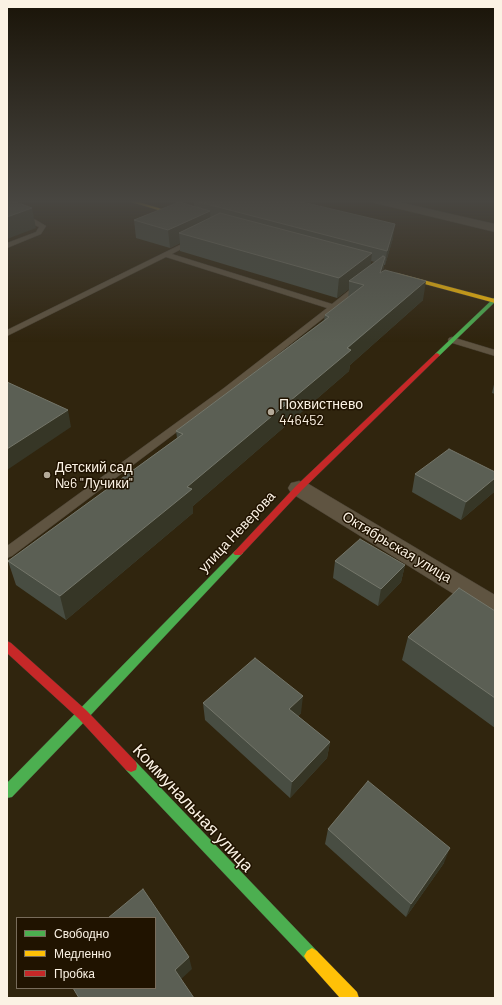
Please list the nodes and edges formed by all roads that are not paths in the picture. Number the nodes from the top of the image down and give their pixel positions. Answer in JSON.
{"nodes":[{"id":1,"x":178,"y":248,"type":"edge"},
{"id":2,"x":166,"y":254,"type":"junction"},
{"id":3,"x":388,"y":272,"type":"edge"},
{"id":4,"x":368,"y":280,"type":"edge"},
{"id":5,"x":494,"y":300,"type":"edge"},
{"id":6,"x":333,"y":307,"type":"junction"},
{"id":7,"x":7,"y":333,"type":"edge"},
{"id":8,"x":452,"y":340,"type":"junction"},
{"id":9,"x":495,"y":353,"type":"edge"},
{"id":10,"x":298,"y":488,"type":"junction"},
{"id":11,"x":7,"y":553,"type":"edge"},
{"id":12,"x":495,"y":606,"type":"edge"},
{"id":13,"x":7,"y":646,"type":"edge"},
{"id":14,"x":83,"y":715,"type":"junction"},
{"id":15,"x":7,"y":792,"type":"edge"},
{"id":16,"x":351,"y":998,"type":"edge"}],
"edges":[{"from":1,"to":2,"type":"lane"},
{"from":2,"to":6,"type":"lane"},
{"from":2,"to":7,"type":"lane"},
{"from":3,"to":5,"type":"street"},
{"from":4,"to":6,"type":"lane"},
{"from":5,"to":8,"type":"street","name":"улица Неверова"},
{"from":6,"to":11,"type":"lane"},
{"from":8,"to":9,"type":"lane"},
{"from":8,"to":10,"type":"street","name":"улица Неверова"},
{"from":10,"to":12,"type":"street","name":"Октябрьская улица"},
{"from":10,"to":14,"type":"street","name":"улица Неверова"},
{"from":13,"to":14,"type":"street","name":"Коммунальная улица"},
{"from":14,"to":15,"type":"street","name":"улица Неверова"},
{"from":14,"to":16,"type":"street","name":"Коммунальная улица"}]}
